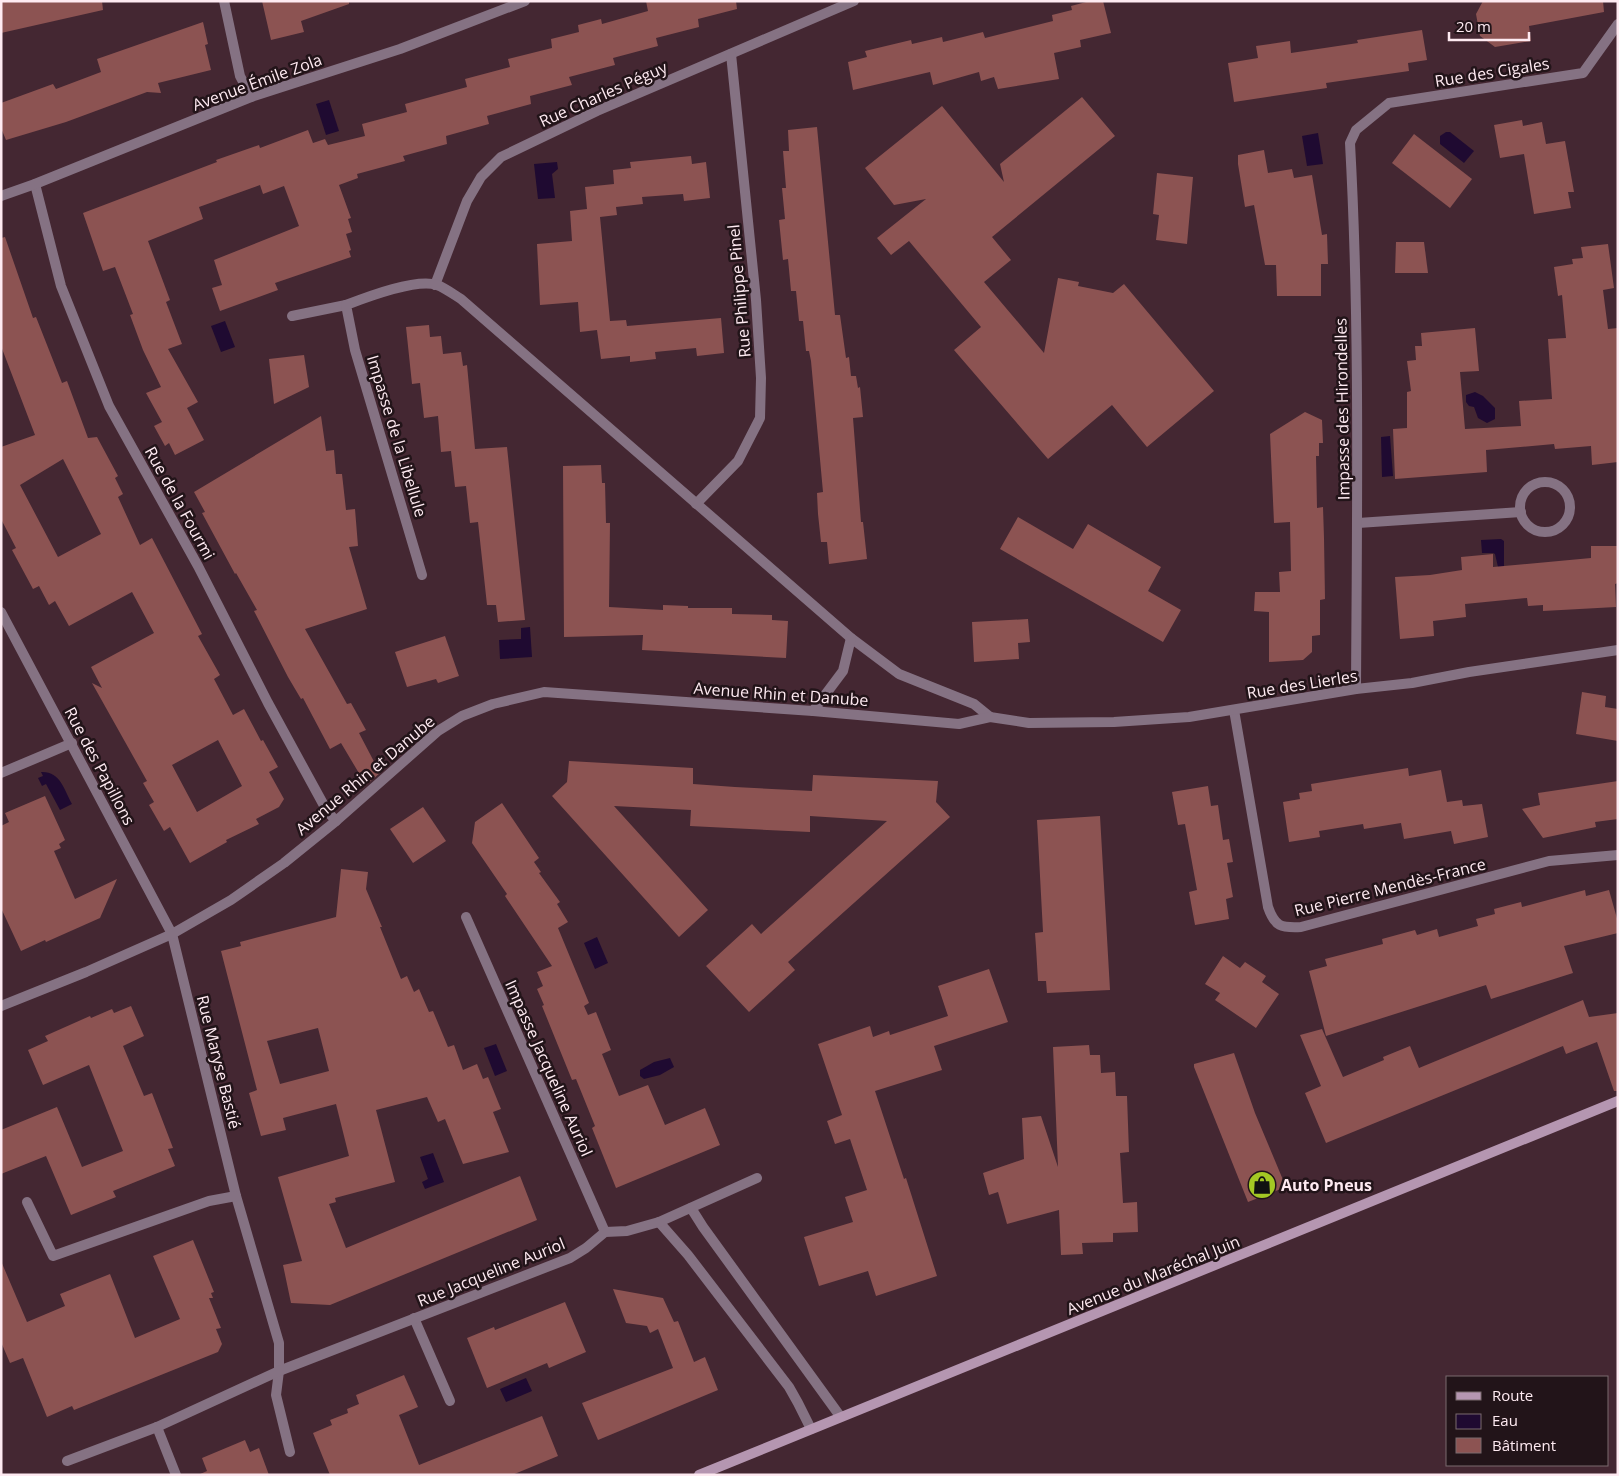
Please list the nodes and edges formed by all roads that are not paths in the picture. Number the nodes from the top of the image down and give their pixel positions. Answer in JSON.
{"nodes":[{"id":1,"x":224,"y":1,"type":"edge"},
{"id":2,"x":525,"y":1,"type":"edge"},
{"id":3,"x":852,"y":2,"type":"edge"},
{"id":4,"x":1618,"y":24,"type":"edge"},
{"id":5,"x":731,"y":54,"type":"junction"},
{"id":6,"x":251,"y":97,"type":"junction"},
{"id":7,"x":1356,"y":130,"type":"joint"},
{"id":8,"x":35,"y":184,"type":"junction"},
{"id":9,"x":1,"y":196,"type":"edge"},
{"id":10,"x":435,"y":285,"type":"junction"},
{"id":11,"x":346,"y":305,"type":"junction"},
{"id":12,"x":292,"y":316,"type":"dead end"},
{"id":13,"x":696,"y":504,"type":"junction"},
{"id":14,"x":1521,"y":512,"type":"junction"},
{"id":15,"x":1358,"y":522,"type":"junction"},
{"id":16,"x":422,"y":574,"type":"dead end"},
{"id":17,"x":1,"y":612,"type":"edge"},
{"id":18,"x":850,"y":638,"type":"junction"},
{"id":19,"x":1618,"y":650,"type":"edge"},
{"id":20,"x":1356,"y":690,"type":"junction"},
{"id":21,"x":1234,"y":710,"type":"junction"},
{"id":22,"x":813,"y":711,"type":"junction"},
{"id":23,"x":990,"y":717,"type":"junction"},
{"id":24,"x":72,"y":743,"type":"junction"},
{"id":25,"x":1,"y":774,"type":"edge"},
{"id":26,"x":336,"y":821,"type":"junction"},
{"id":27,"x":1618,"y":854,"type":"edge"},
{"id":28,"x":466,"y":917,"type":"dead end"},
{"id":29,"x":172,"y":934,"type":"junction"},
{"id":30,"x":1,"y":1006,"type":"edge"},
{"id":31,"x":1618,"y":1101,"type":"edge"},
{"id":32,"x":757,"y":1178,"type":"dead end"},
{"id":33,"x":236,"y":1196,"type":"junction"},
{"id":34,"x":27,"y":1202,"type":"dead end"},
{"id":35,"x":691,"y":1208,"type":"junction"},
{"id":36,"x":659,"y":1222,"type":"junction"},
{"id":37,"x":605,"y":1232,"type":"junction"},
{"id":38,"x":414,"y":1318,"type":"junction"},
{"id":39,"x":279,"y":1371,"type":"junction"},
{"id":40,"x":450,"y":1401,"type":"dead end"},
{"id":41,"x":840,"y":1416,"type":"junction"},
{"id":42,"x":156,"y":1427,"type":"junction"},
{"id":43,"x":811,"y":1429,"type":"junction"},
{"id":44,"x":290,"y":1452,"type":"dead end"},
{"id":45,"x":67,"y":1462,"type":"dead end"},
{"id":46,"x":176,"y":1475,"type":"edge"},
{"id":47,"x":699,"y":1475,"type":"edge"}],
"edges":[{"from":1,"to":6,"type":"street"},
{"from":2,"to":6,"type":"street","name":"Avenue Émile Zola"},
{"from":3,"to":5,"type":"street","name":"Rue Charles Péguy"},
{"from":4,"to":7,"type":"street","name":"Rue des Cigales"},
{"from":5,"to":10,"type":"street","name":"Rue Charles Péguy"},
{"from":5,"to":13,"type":"street","name":"Rue Philippe Pinel"},
{"from":6,"to":8,"type":"street","name":"Avenue Émile Zola"},
{"from":7,"to":15,"type":"street","name":"Impasse des Hirondelles"},
{"from":8,"to":9,"type":"street","name":"Avenue Émile Zola"},
{"from":8,"to":26,"type":"street","name":"Rue de la Fourmi"},
{"from":10,"to":11,"type":"street"},
{"from":10,"to":13,"type":"street"},
{"from":11,"to":12,"type":"street"},
{"from":11,"to":16,"type":"street","name":"Impasse de la Libellule"},
{"from":13,"to":18,"type":"street"},
{"from":14,"to":14,"type":"street"},
{"from":14,"to":15,"type":"street"},
{"from":15,"to":20,"type":"street","name":"Impasse des Hirondelles"},
{"from":17,"to":24,"type":"street","name":"Rue des Papillons"},
{"from":18,"to":22,"type":"street"},
{"from":18,"to":23,"type":"street"},
{"from":19,"to":20,"type":"street","name":"Rue des Lierles"},
{"from":20,"to":21,"type":"street","name":"Rue des Lierles"},
{"from":21,"to":23,"type":"street","name":"Rue des Lierles"},
{"from":21,"to":27,"type":"street","name":"Rue Pierre Mendès-France"},
{"from":22,"to":23,"type":"street","name":"Avenue Rhin et Danube"},
{"from":22,"to":26,"type":"street","name":"Avenue Rhin et Danube"},
{"from":24,"to":25,"type":"street"},
{"from":24,"to":29,"type":"street","name":"Rue des Papillons"},
{"from":26,"to":29,"type":"street","name":"Avenue Rhin et Danube"},
{"from":28,"to":37,"type":"street","name":"Impasse Jacqueline Auriol"},
{"from":29,"to":30,"type":"street","name":"Avenue Rhin et Danube"},
{"from":29,"to":33,"type":"street","name":"Rue Maryse Bastié"},
{"from":31,"to":41,"type":"main road","name":"Avenue du Maréchal Juin"},
{"from":32,"to":35,"type":"street"},
{"from":33,"to":34,"type":"street"},
{"from":33,"to":39,"type":"street","name":"Rue Maryse Bastié"},
{"from":35,"to":36,"type":"street"},
{"from":35,"to":41,"type":"street"},
{"from":36,"to":37,"type":"street"},
{"from":36,"to":43,"type":"street"},
{"from":37,"to":38,"type":"street","name":"Rue Jacqueline Auriol"},
{"from":38,"to":39,"type":"street","name":"Rue Jacqueline Auriol"},
{"from":38,"to":40,"type":"street","name":"Rue Jacqueline Auriol"},
{"from":39,"to":42,"type":"street","name":"Rue Jacqueline Auriol"},
{"from":39,"to":44,"type":"street"},
{"from":41,"to":43,"type":"main road","name":"Avenue du Maréchal Juin"},
{"from":42,"to":45,"type":"street","name":"Rue Jacqueline Auriol"},
{"from":42,"to":46,"type":"street"},
{"from":43,"to":47,"type":"main road","name":"Avenue du Maréchal Juin"}]}
